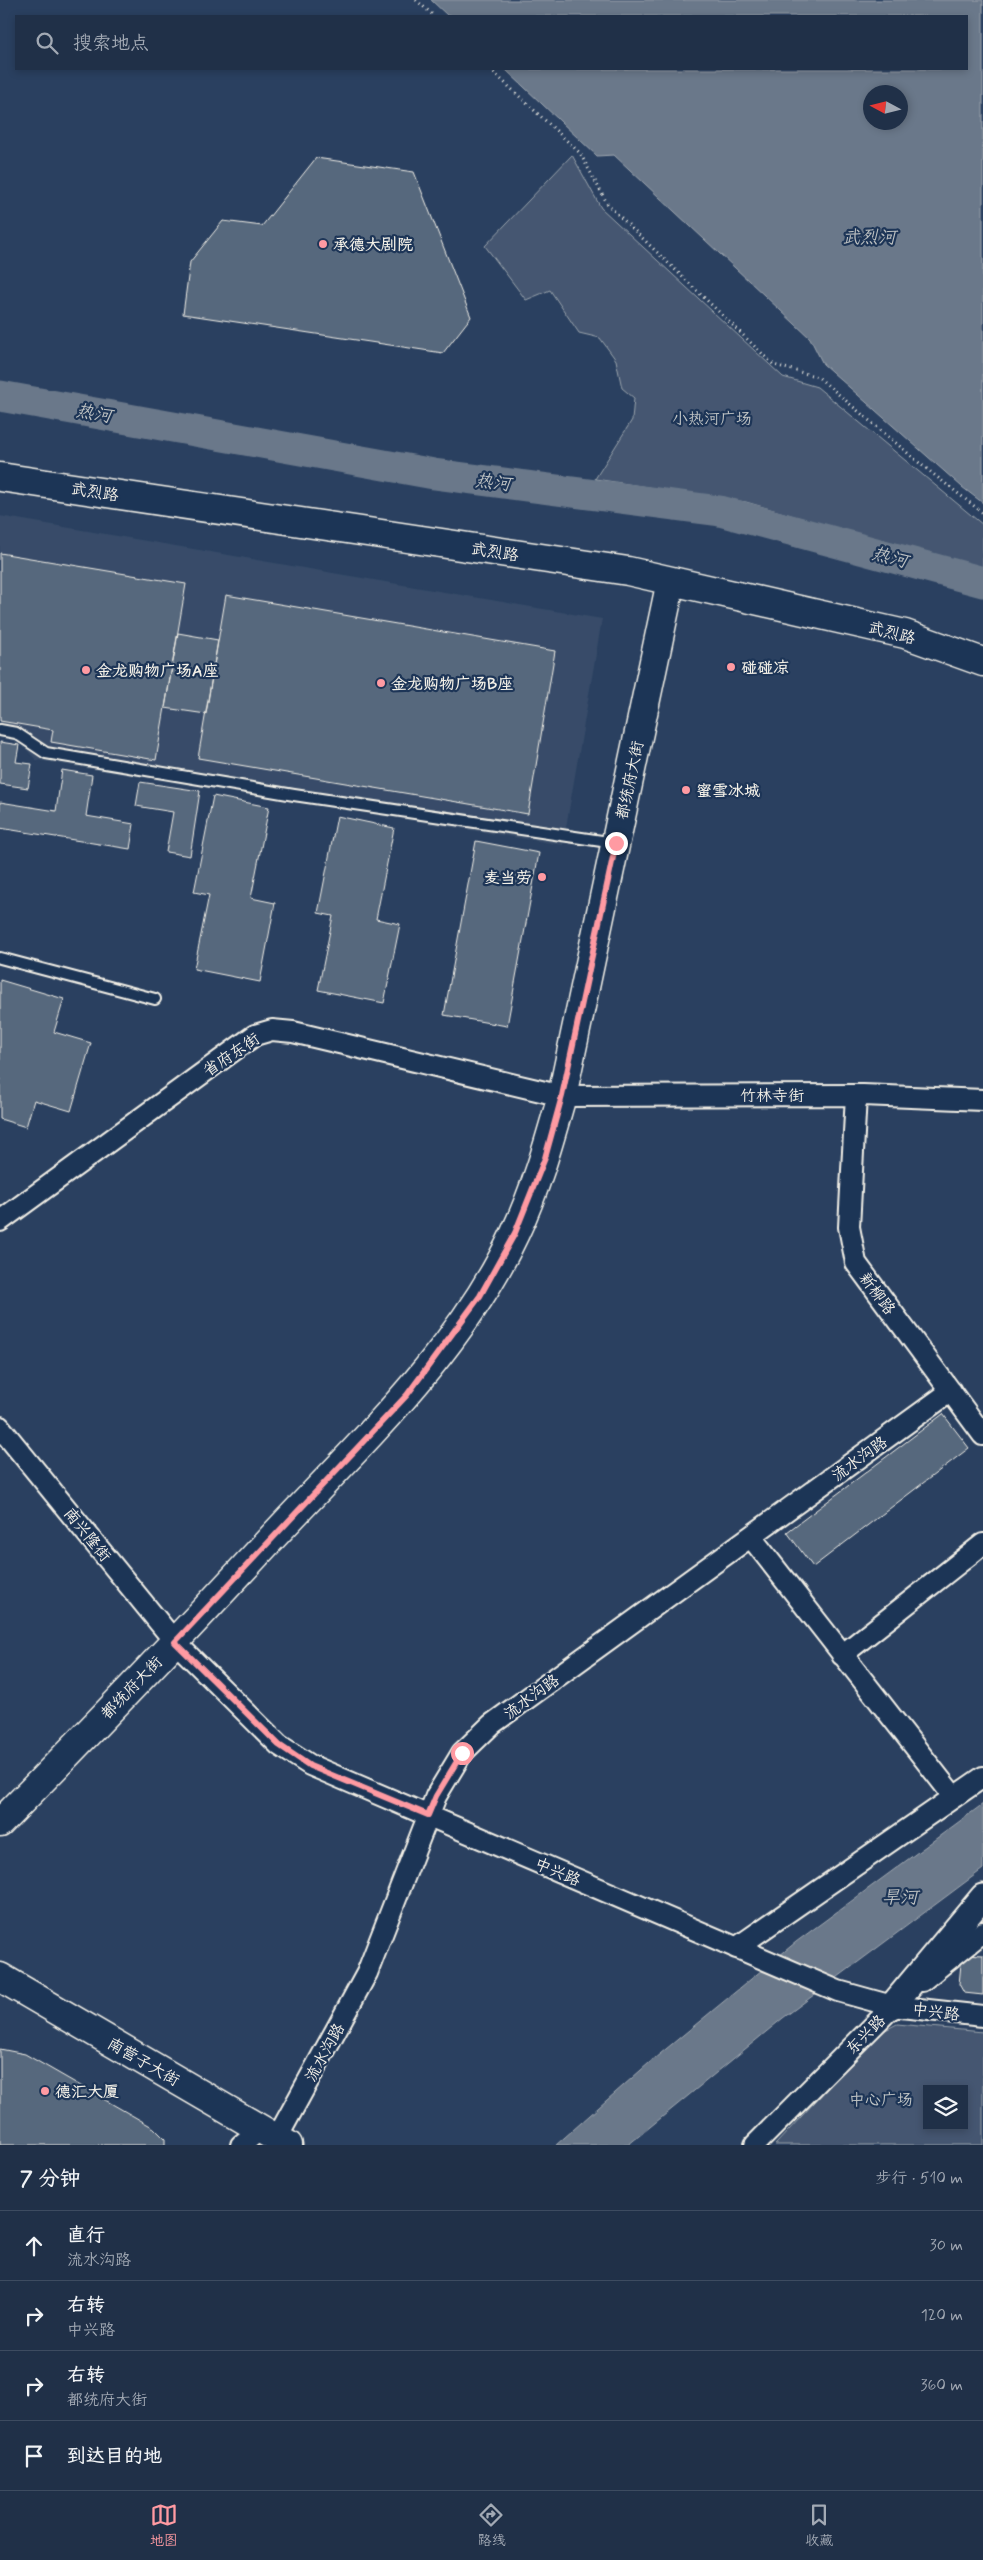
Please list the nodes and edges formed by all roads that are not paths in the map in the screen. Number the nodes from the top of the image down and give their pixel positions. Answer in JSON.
{"nodes":[{"id":1,"x":0,"y":477,"type":"edge"},
{"id":2,"x":671,"y":581,"type":"junction"},
{"id":3,"x":983,"y":662,"type":"edge"},
{"id":4,"x":0,"y":730,"type":"edge"},
{"id":5,"x":616,"y":843,"type":"junction"},
{"id":6,"x":0,"y":958,"type":"edge"},
{"id":7,"x":155,"y":999,"type":"dead end"},
{"id":8,"x":856,"y":1094,"type":"junction"},
{"id":9,"x":562,"y":1096,"type":"junction"},
{"id":10,"x":983,"y":1100,"type":"edge"},
{"id":11,"x":0,"y":1221,"type":"edge"},
{"id":12,"x":952,"y":1391,"type":"junction"},
{"id":13,"x":0,"y":1427,"type":"edge"},
{"id":14,"x":983,"y":1435,"type":"edge"},
{"id":15,"x":751,"y":1537,"type":"junction"},
{"id":16,"x":983,"y":1544,"type":"edge"},
{"id":17,"x":175,"y":1642,"type":"junction"},
{"id":18,"x":842,"y":1654,"type":"junction"},
{"id":19,"x":983,"y":1777,"type":"edge"},
{"id":20,"x":954,"y":1797,"type":"junction"},
{"id":21,"x":428,"y":1815,"type":"junction"},
{"id":22,"x":0,"y":1823,"type":"edge"},
{"id":23,"x":983,"y":1897,"type":"edge"},
{"id":24,"x":983,"y":1932,"type":"edge"},
{"id":25,"x":736,"y":1948,"type":"junction"},
{"id":26,"x":0,"y":1977,"type":"edge"},
{"id":27,"x":892,"y":2006,"type":"junction"},
{"id":28,"x":983,"y":2016,"type":"edge"},
{"id":29,"x":267,"y":2139,"type":"edge"},
{"id":30,"x":755,"y":2145,"type":"edge"}],
"edges":[{"from":1,"to":2,"type":"main road","name":"武烈路"},
{"from":2,"to":3,"type":"main road","name":"武烈路"},
{"from":2,"to":5,"type":"main road","name":"都统府大街"},
{"from":4,"to":5,"type":"lane"},
{"from":5,"to":9,"type":"main road","name":"都统府大街"},
{"from":6,"to":7,"type":"lane"},
{"from":8,"to":9,"type":"street","name":"竹林寺街"},
{"from":8,"to":10,"type":"street","name":"竹林寺街"},
{"from":8,"to":12,"type":"street","name":"新柳路"},
{"from":9,"to":11,"type":"street","name":"省府东街"},
{"from":9,"to":17,"type":"main road","name":"都统府大街"},
{"from":12,"to":14,"type":"street","name":"新柳路"},
{"from":12,"to":15,"type":"street","name":"流水沟路"},
{"from":13,"to":17,"type":"street","name":"南兴隆街"},
{"from":15,"to":18,"type":"street"},
{"from":15,"to":21,"type":"street","name":"流水沟路"},
{"from":16,"to":18,"type":"street"},
{"from":17,"to":21,"type":"street","name":"中兴路"},
{"from":17,"to":22,"type":"main road","name":"都统府大街"},
{"from":18,"to":20,"type":"street"},
{"from":19,"to":20,"type":"street"},
{"from":20,"to":25,"type":"street"},
{"from":21,"to":25,"type":"street","name":"中兴路"},
{"from":21,"to":29,"type":"street","name":"流水沟路"},
{"from":23,"to":27,"type":"street"},
{"from":24,"to":27,"type":"street","name":"东兴路"},
{"from":25,"to":27,"type":"street","name":"中兴路"},
{"from":26,"to":29,"type":"main road","name":"南营子大街"},
{"from":27,"to":28,"type":"street","name":"中兴路"},
{"from":27,"to":30,"type":"street","name":"东兴路"}]}
